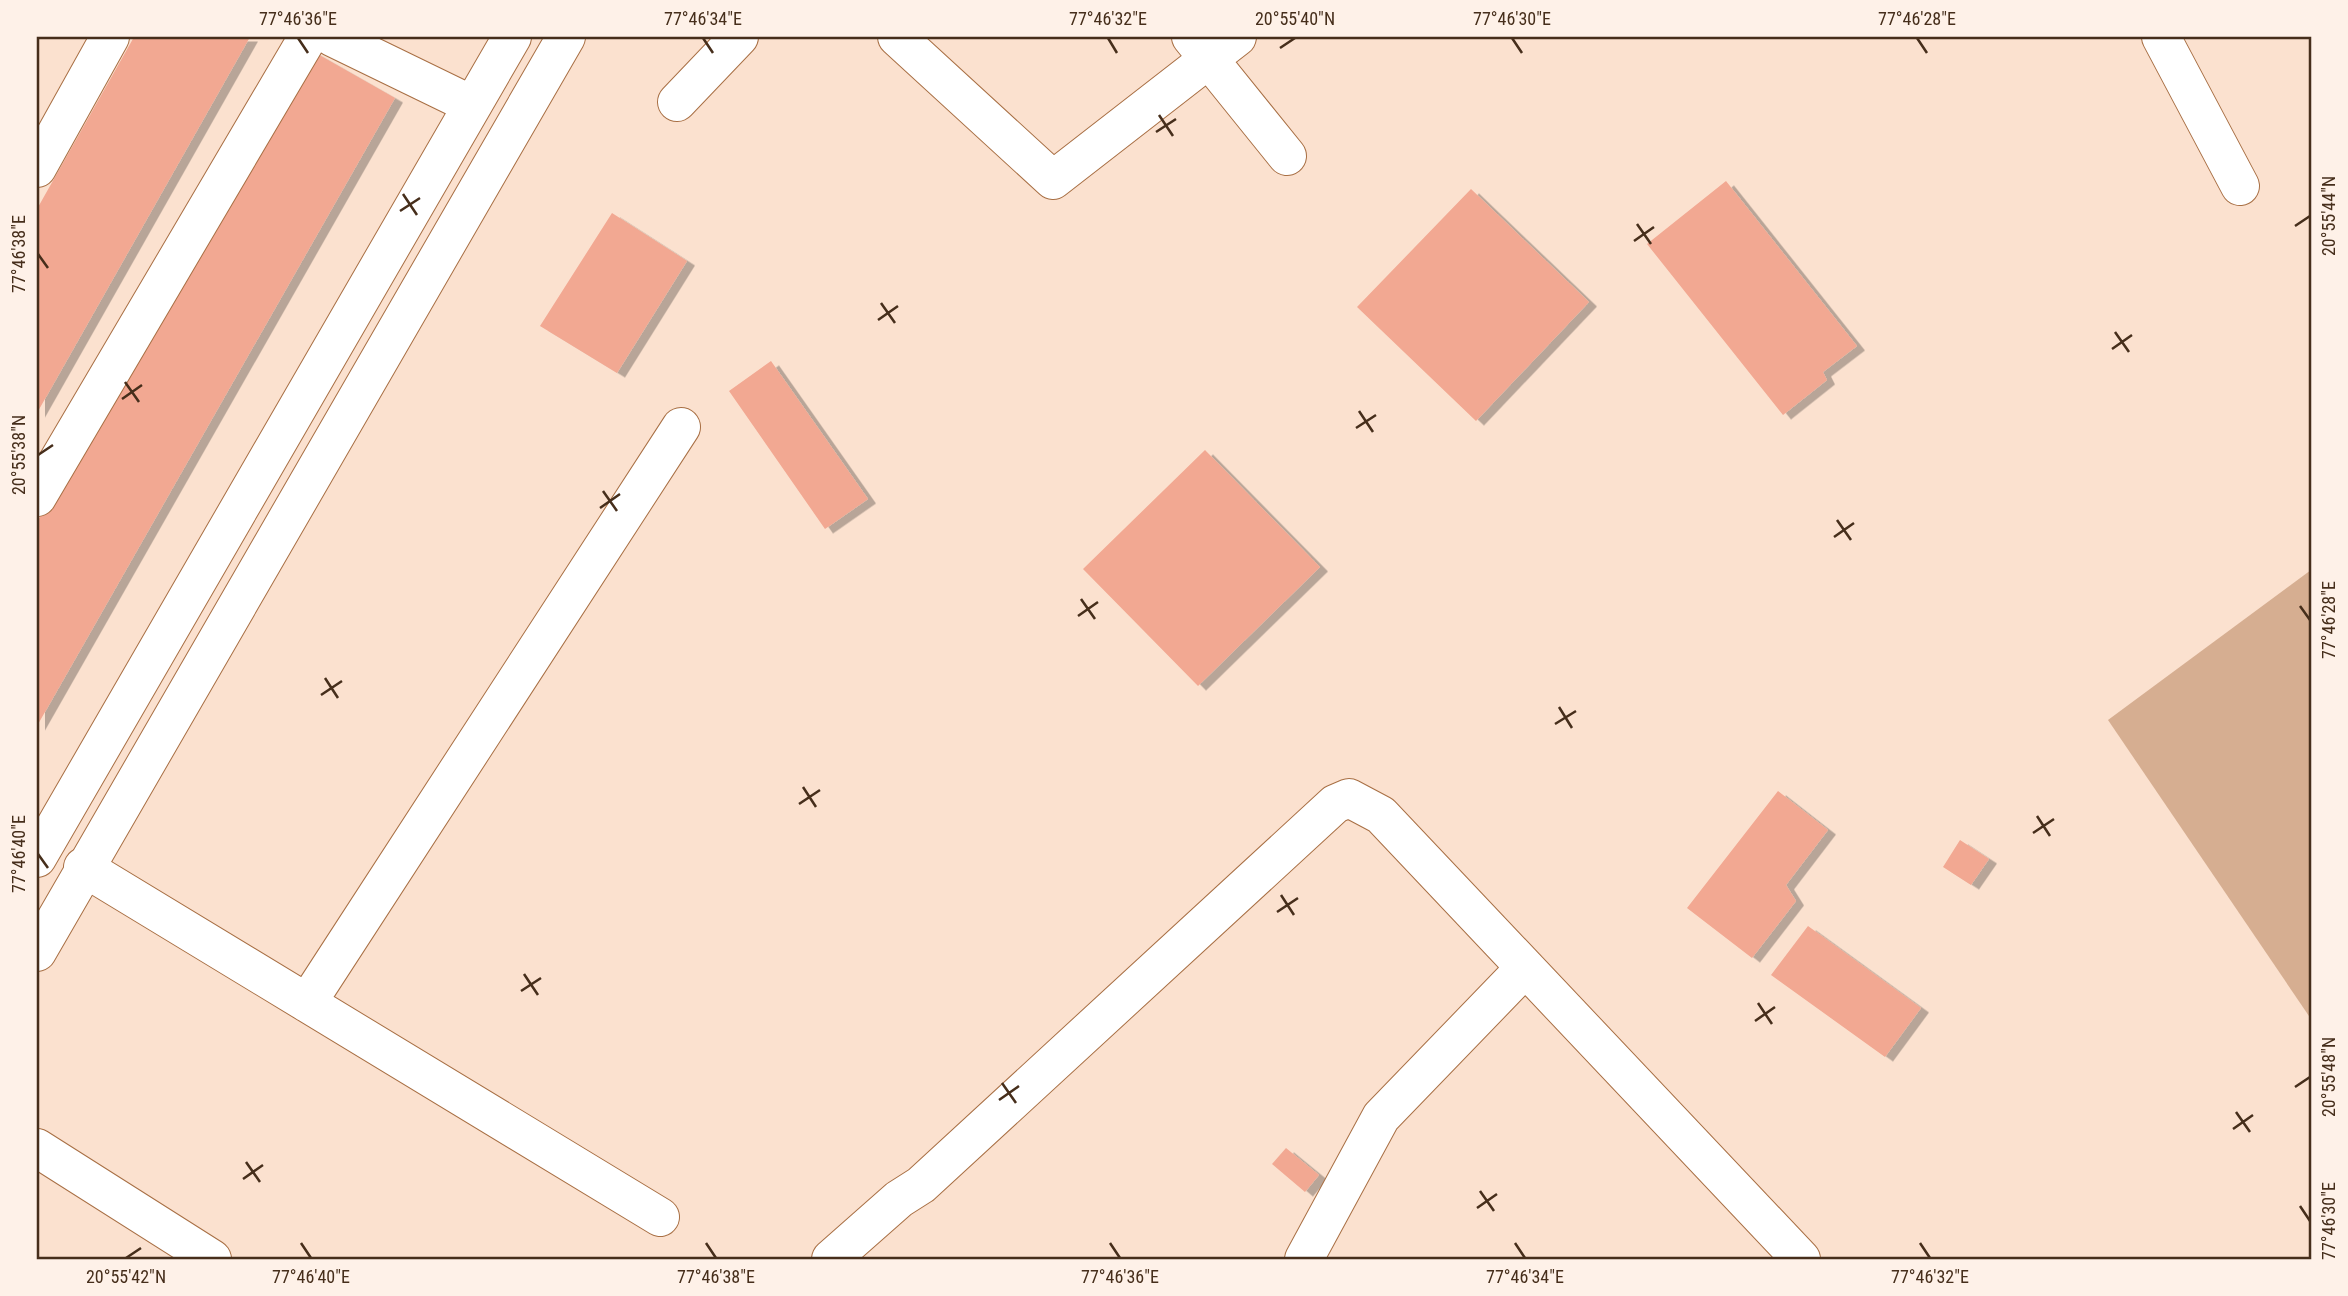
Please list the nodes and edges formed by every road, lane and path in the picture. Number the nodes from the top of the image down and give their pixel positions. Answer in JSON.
{"nodes":[{"id":1,"x":110,"y":37,"type":"edge"},
{"id":2,"x":308,"y":37,"type":"edge"},
{"id":3,"x":331,"y":37,"type":"edge"},
{"id":4,"x":512,"y":37,"type":"edge"},
{"id":5,"x":566,"y":37,"type":"edge"},
{"id":6,"x":740,"y":37,"type":"edge"},
{"id":7,"x":897,"y":37,"type":"edge"},
{"id":8,"x":2161,"y":37,"type":"edge"},
{"id":9,"x":1213,"y":44,"type":"edge"},
{"id":10,"x":677,"y":102,"type":"dead end"},
{"id":11,"x":471,"y":105,"type":"junction"},
{"id":12,"x":1287,"y":156,"type":"dead end"},
{"id":13,"x":37,"y":168,"type":"edge"},
{"id":14,"x":2240,"y":186,"type":"dead end"},
{"id":15,"x":681,"y":427,"type":"dead end"},
{"id":16,"x":37,"y":497,"type":"edge"},
{"id":17,"x":37,"y":858,"type":"edge"},
{"id":18,"x":83,"y":867,"type":"junction"},
{"id":19,"x":37,"y":952,"type":"edge"},
{"id":20,"x":1525,"y":968,"type":"junction"},
{"id":21,"x":307,"y":1003,"type":"junction"},
{"id":22,"x":37,"y":1148,"type":"edge"},
{"id":23,"x":660,"y":1217,"type":"dead end"},
{"id":24,"x":212,"y":1259,"type":"edge"},
{"id":25,"x":831,"y":1259,"type":"edge"},
{"id":26,"x":1304,"y":1259,"type":"edge"},
{"id":27,"x":1801,"y":1259,"type":"edge"}],
"edges":[{"from":1,"to":13,"type":"street"},
{"from":2,"to":16,"type":"street"},
{"from":3,"to":11,"type":"street"},
{"from":4,"to":11,"type":"street"},
{"from":5,"to":18,"type":"street"},
{"from":6,"to":10,"type":"street"},
{"from":7,"to":9,"type":"street"},
{"from":8,"to":14,"type":"street"},
{"from":9,"to":12,"type":"street"},
{"from":11,"to":17,"type":"street"},
{"from":15,"to":21,"type":"street"},
{"from":18,"to":19,"type":"street"},
{"from":18,"to":21,"type":"street"},
{"from":20,"to":25,"type":"street"},
{"from":20,"to":26,"type":"street"},
{"from":20,"to":27,"type":"street"},
{"from":21,"to":23,"type":"street"},
{"from":22,"to":24,"type":"street"}]}
